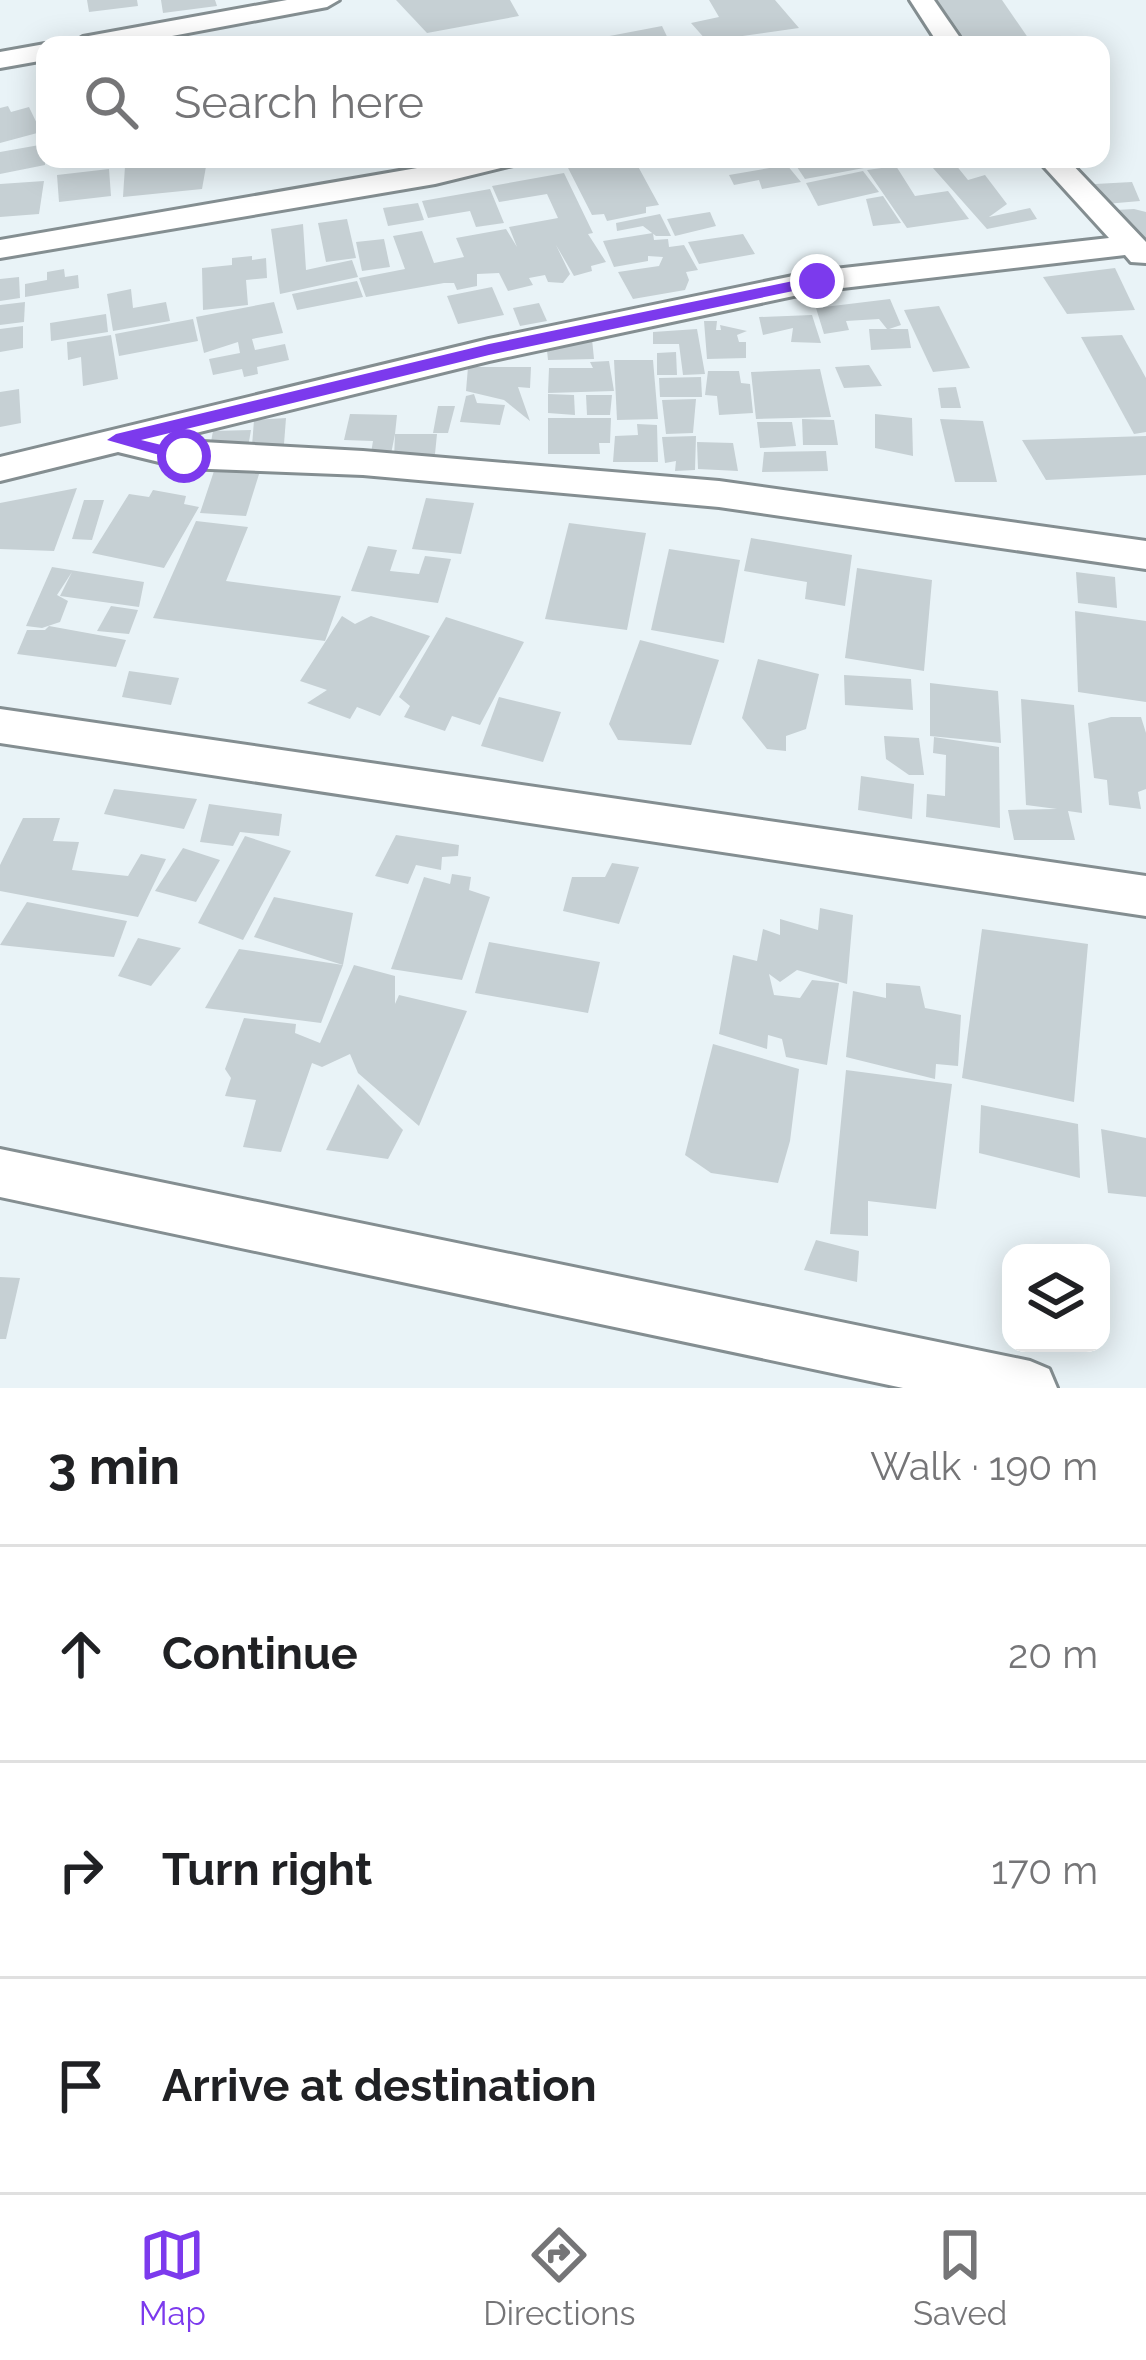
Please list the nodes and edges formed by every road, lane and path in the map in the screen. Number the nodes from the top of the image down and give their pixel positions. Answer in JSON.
{"nodes":[{"id":1,"x":327,"y":0,"type":"edge"},
{"id":2,"x":922,"y":0,"type":"edge"},
{"id":3,"x":132,"y":36,"type":"edge"},
{"id":4,"x":946,"y":36,"type":"edge"},
{"id":5,"x":36,"y":54,"type":"edge"},
{"id":6,"x":0,"y":60,"type":"edge"},
{"id":7,"x":467,"y":168,"type":"edge"},
{"id":8,"x":1060,"y":168,"type":"edge"},
{"id":9,"x":0,"y":249,"type":"edge"},
{"id":10,"x":1137,"y":250,"type":"edge"},
{"id":11,"x":116,"y":440,"type":"junction"},
{"id":12,"x":0,"y":469,"type":"edge"},
{"id":13,"x":1146,"y":555,"type":"edge"},
{"id":14,"x":0,"y":726,"type":"edge"},
{"id":15,"x":1146,"y":896,"type":"edge"},
{"id":16,"x":0,"y":1173,"type":"edge"},
{"id":17,"x":1030,"y":1388,"type":"edge"}],
"edges":[{"from":1,"to":3,"type":"street"},
{"from":2,"to":4,"type":"street"},
{"from":5,"to":6,"type":"street"},
{"from":7,"to":9,"type":"street"},
{"from":8,"to":10,"type":"street"},
{"from":10,"to":11,"type":"street"},
{"from":11,"to":12,"type":"street"},
{"from":11,"to":13,"type":"street"},
{"from":14,"to":15,"type":"street"},
{"from":16,"to":17,"type":"street"}]}
